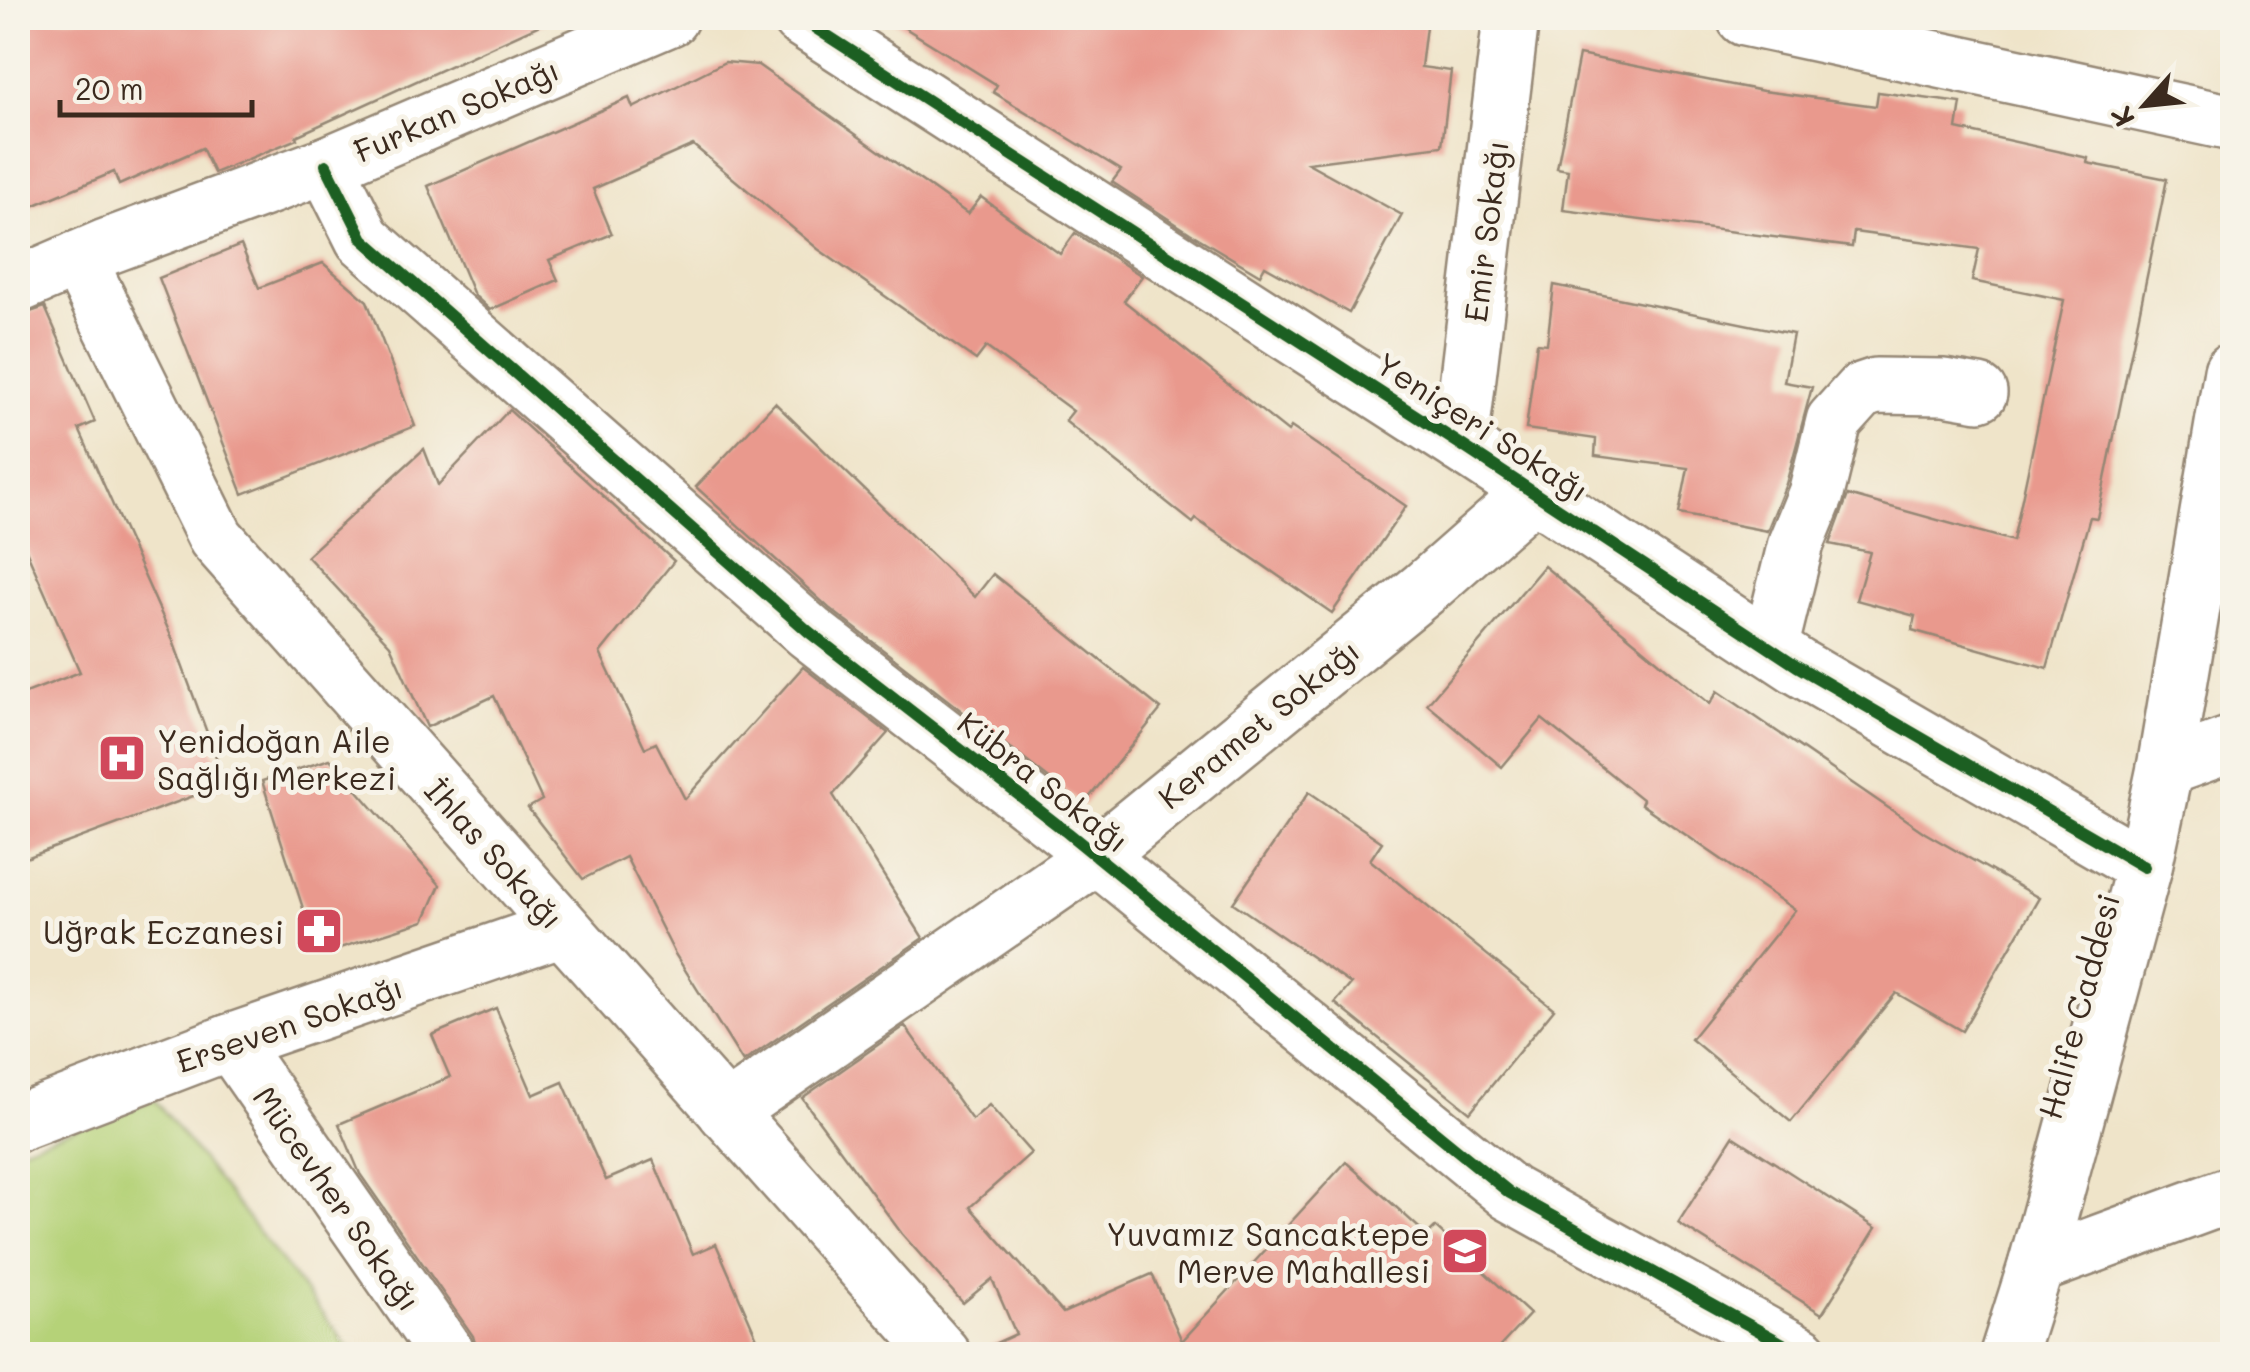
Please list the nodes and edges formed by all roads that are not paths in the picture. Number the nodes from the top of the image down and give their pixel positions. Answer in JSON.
{"nodes":[{"id":1,"x":670,"y":18,"type":"edge"},
{"id":2,"x":800,"y":18,"type":"edge"},
{"id":3,"x":1510,"y":18,"type":"edge"},
{"id":4,"x":1746,"y":18,"type":"edge"},
{"id":5,"x":2232,"y":123,"type":"edge"},
{"id":6,"x":326,"y":165,"type":"junction"},
{"id":7,"x":78,"y":259,"type":"junction"},
{"id":8,"x":18,"y":285,"type":"edge"},
{"id":9,"x":2232,"y":372,"type":"edge"},
{"id":10,"x":1979,"y":393,"type":"dead end"},
{"id":11,"x":1460,"y":444,"type":"junction"},
{"id":12,"x":1534,"y":492,"type":"junction"},
{"id":13,"x":1770,"y":648,"type":"junction"},
{"id":14,"x":2232,"y":744,"type":"edge"},
{"id":15,"x":2165,"y":768,"type":"junction"},
{"id":16,"x":1096,"y":856,"type":"junction"},
{"id":17,"x":2144,"y":867,"type":"junction"},
{"id":18,"x":562,"y":928,"type":"junction"},
{"id":19,"x":230,"y":1042,"type":"junction"},
{"id":20,"x":726,"y":1112,"type":"junction"},
{"id":21,"x":18,"y":1123,"type":"edge"},
{"id":22,"x":2232,"y":1194,"type":"edge"},
{"id":23,"x":2036,"y":1266,"type":"junction"},
{"id":24,"x":447,"y":1354,"type":"edge"},
{"id":25,"x":942,"y":1354,"type":"edge"},
{"id":26,"x":1801,"y":1354,"type":"edge"},
{"id":27,"x":2008,"y":1354,"type":"edge"}],
"edges":[{"from":1,"to":6,"type":"street","name":"Furkan Sokağı"},
{"from":2,"to":11,"type":"street","name":"Yeniçeri Sokağı"},
{"from":3,"to":11,"type":"street","name":"Emir Sokağı"},
{"from":4,"to":5,"type":"street"},
{"from":6,"to":7,"type":"street","name":"Furkan Sokağı"},
{"from":6,"to":16,"type":"street","name":"Kübra Sokağı"},
{"from":7,"to":8,"type":"street","name":"Furkan Sokağı"},
{"from":7,"to":18,"type":"street","name":"İhlas Sokağı"},
{"from":9,"to":15,"type":"street","name":"Halife Caddesi"},
{"from":10,"to":13,"type":"street"},
{"from":11,"to":12,"type":"street","name":"Yeniçeri Sokağı"},
{"from":12,"to":13,"type":"street","name":"Yeniçeri Sokağı"},
{"from":12,"to":16,"type":"street","name":"Keramet Sokağı"},
{"from":13,"to":17,"type":"street","name":"Yeniçeri Sokağı"},
{"from":14,"to":15,"type":"street"},
{"from":15,"to":17,"type":"street","name":"Halife Caddesi"},
{"from":16,"to":20,"type":"street","name":"Keramet Sokağı"},
{"from":16,"to":26,"type":"street","name":"Kübra Sokağı"},
{"from":17,"to":23,"type":"street","name":"Halife Caddesi"},
{"from":18,"to":19,"type":"street","name":"Erseven Sokağı"},
{"from":18,"to":20,"type":"street","name":"İhlas Sokağı"},
{"from":19,"to":21,"type":"street","name":"Erseven Sokağı"},
{"from":19,"to":24,"type":"street","name":"Mücevher Sokağı"},
{"from":20,"to":25,"type":"street","name":"İhlas Sokağı"},
{"from":22,"to":23,"type":"street"},
{"from":23,"to":27,"type":"street","name":"Halife Caddesi"}]}
